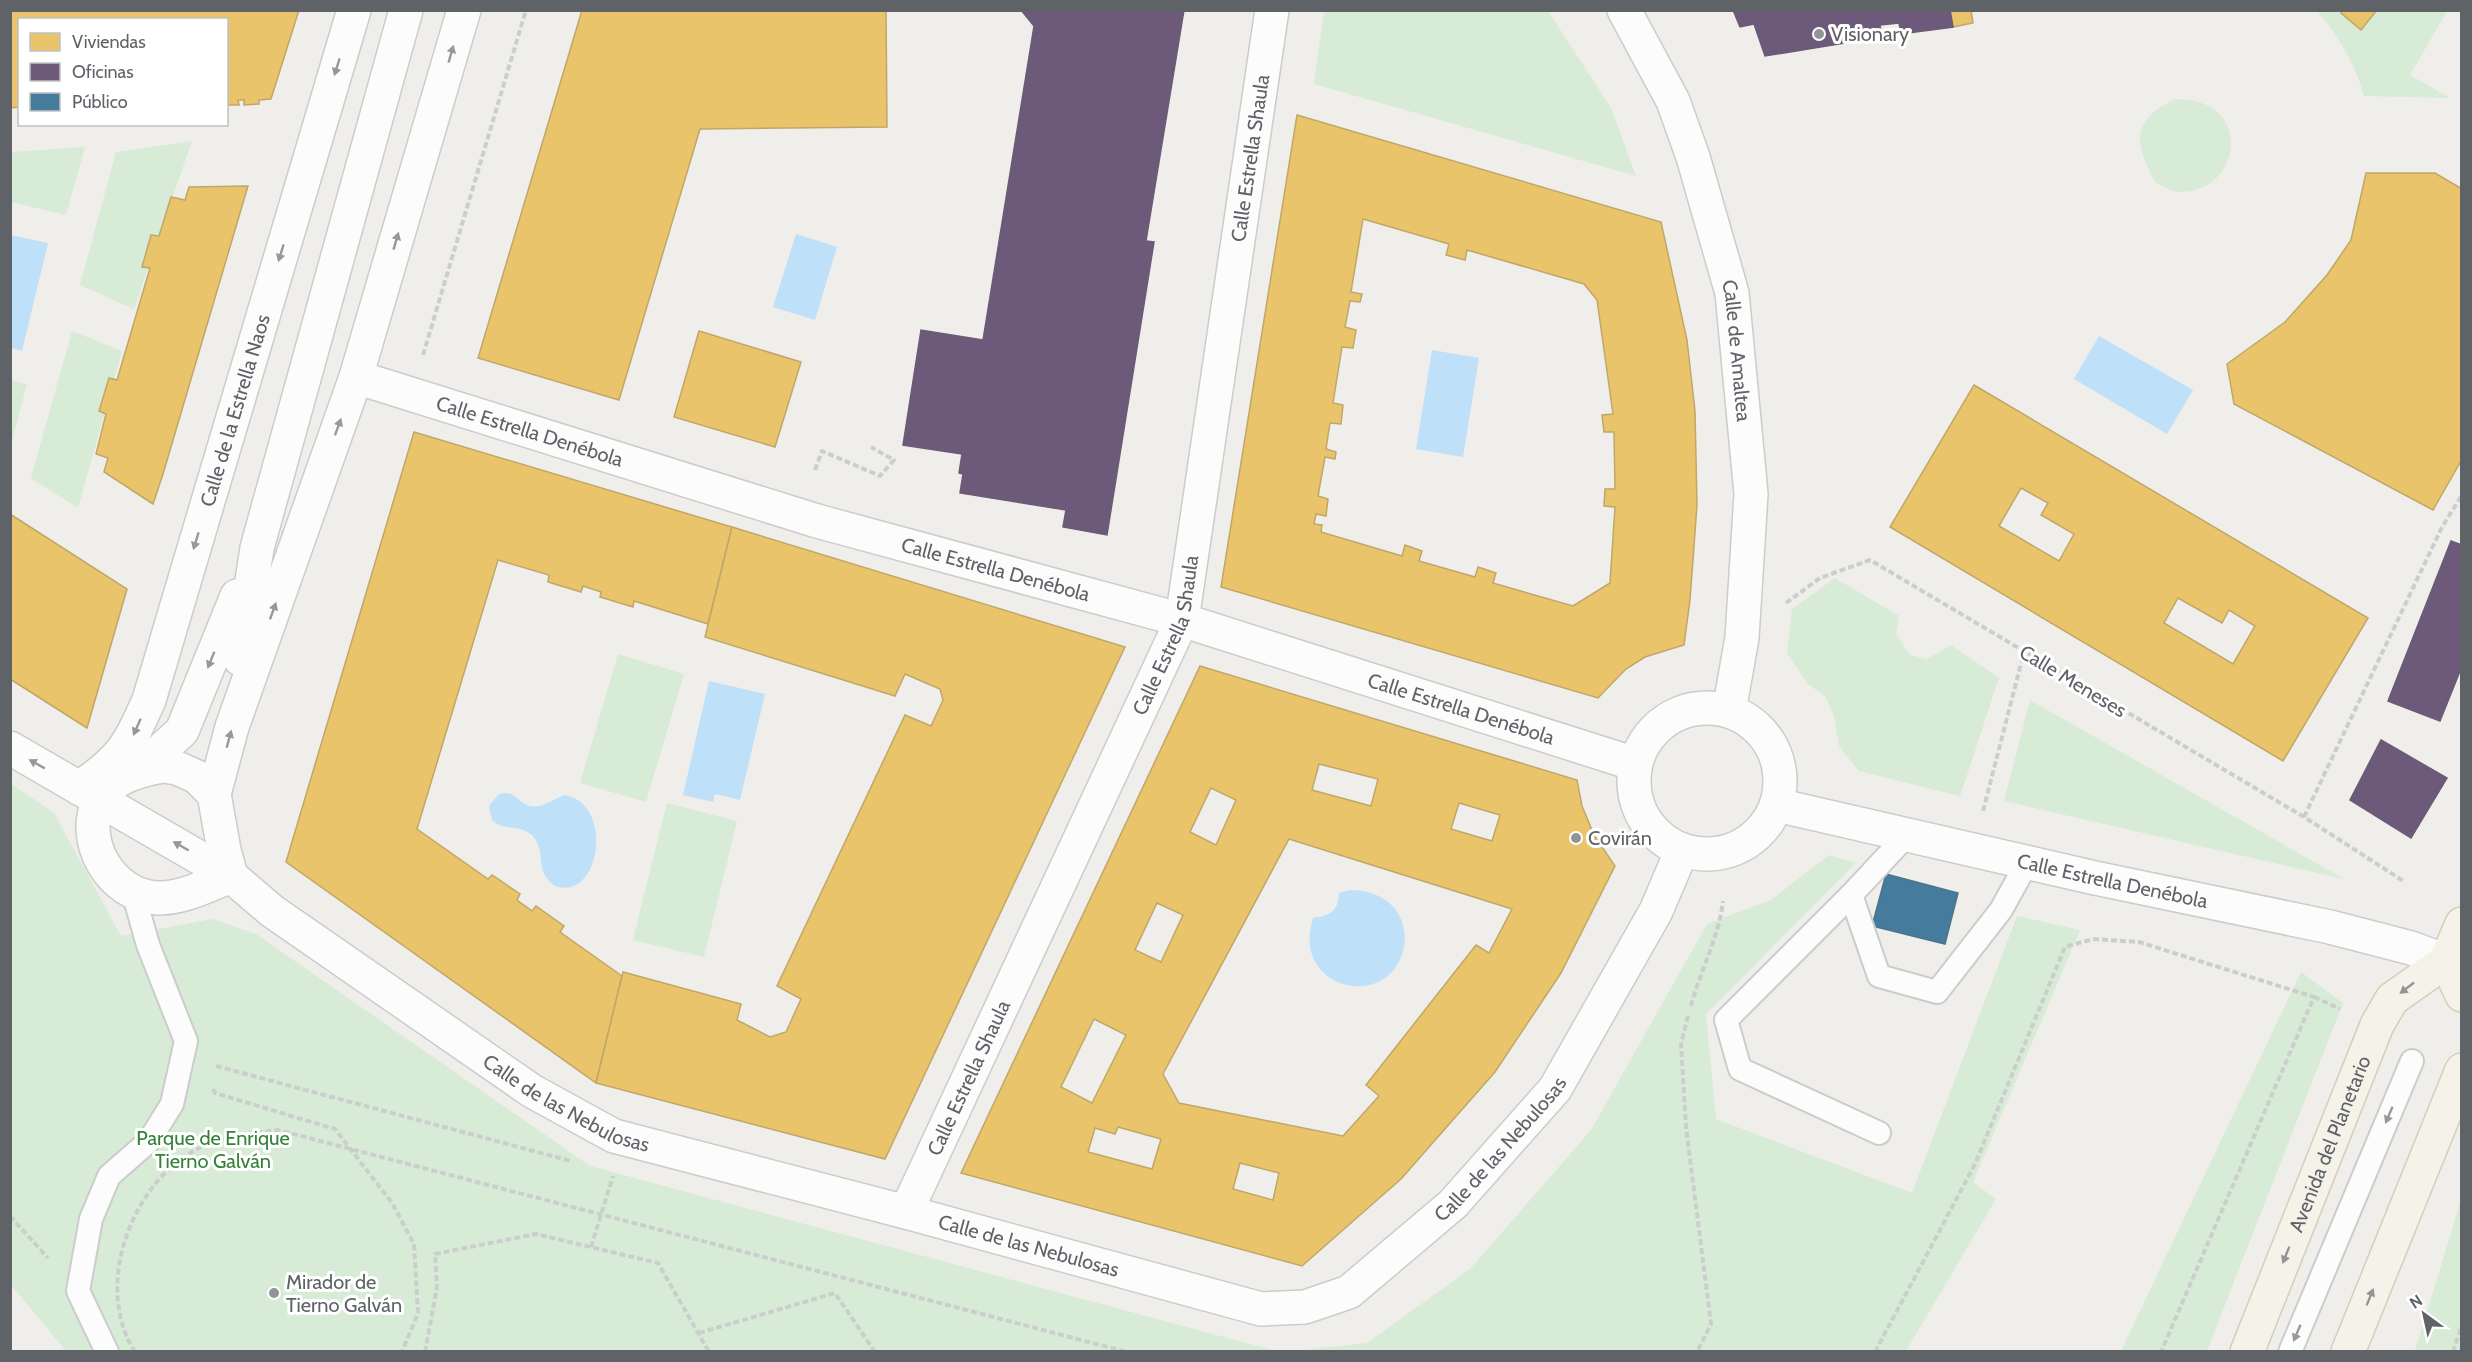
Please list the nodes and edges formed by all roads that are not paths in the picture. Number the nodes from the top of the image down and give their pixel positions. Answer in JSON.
{"nodes":[{"id":1,"x":354,"y":10,"type":"edge"},
{"id":2,"x":406,"y":10,"type":"edge"},
{"id":3,"x":464,"y":10,"type":"edge"},
{"id":4,"x":1272,"y":10,"type":"edge"},
{"id":5,"x":1623,"y":10,"type":"edge"},
{"id":6,"x":356,"y":377,"type":"junction"},
{"id":7,"x":257,"y":548,"type":"junction"},
{"id":8,"x":1182,"y":620,"type":"junction"},
{"id":9,"x":246,"y":686,"type":"junction"},
{"id":10,"x":1729,"y":711,"type":"junction"},
{"id":11,"x":10,"y":748,"type":"edge"},
{"id":12,"x":1635,"y":764,"type":"junction"},
{"id":13,"x":139,"y":770,"type":"junction"},
{"id":14,"x":89,"y":794,"type":"junction"},
{"id":15,"x":214,"y":794,"type":"junction"},
{"id":16,"x":1777,"y":805,"type":"junction"},
{"id":17,"x":1906,"y":835,"type":"junction"},
{"id":18,"x":1682,"y":850,"type":"junction"},
{"id":19,"x":2028,"y":861,"type":"junction"},
{"id":20,"x":231,"y":876,"type":"junction"},
{"id":21,"x":133,"y":892,"type":"junction"},
{"id":22,"x":1851,"y":895,"type":"junction"},
{"id":23,"x":2462,"y":924,"type":"edge"},
{"id":24,"x":2454,"y":964,"type":"edge"},
{"id":25,"x":2462,"y":995,"type":"edge"},
{"id":26,"x":2412,"y":1061,"type":"dead end"},
{"id":27,"x":2462,"y":1070,"type":"edge"},
{"id":28,"x":1880,"y":1133,"type":"dead end"},
{"id":29,"x":906,"y":1212,"type":"junction"},
{"id":30,"x":107,"y":1352,"type":"edge"},
{"id":31,"x":2247,"y":1352,"type":"edge"},
{"id":32,"x":2290,"y":1352,"type":"edge"},
{"id":33,"x":2348,"y":1352,"type":"edge"}],
"edges":[{"from":1,"to":14,"type":"street","name":"Calle de la Estrella Naos","one_way":true},
{"from":2,"to":7,"type":"street"},
{"from":6,"to":3,"type":"street","one_way":true},
{"from":4,"to":8,"type":"street","name":"Calle Estrella Shaula"},
{"from":5,"to":10,"type":"street","name":"Calle de Amaltea"},
{"from":6,"to":8,"type":"street","name":"Calle Estrella Denébola"},
{"from":9,"to":6,"type":"street","one_way":true},
{"from":7,"to":9,"type":"street"},
{"from":7,"to":13,"type":"street","one_way":true},
{"from":8,"to":12,"type":"street","name":"Calle Estrella Denébola"},
{"from":8,"to":29,"type":"street","name":"Calle Estrella Shaula"},
{"from":15,"to":9,"type":"street","one_way":true},
{"from":10,"to":12,"type":"street"},
{"from":10,"to":16,"type":"street"},
{"from":14,"to":11,"type":"street","name":"Calle de las Nebulosas","one_way":true},
{"from":12,"to":18,"type":"street"},
{"from":13,"to":14,"type":"street"},
{"from":13,"to":15,"type":"street"},
{"from":20,"to":14,"type":"street","name":"Calle de las Nebulosas","one_way":true},
{"from":14,"to":21,"type":"street"},
{"from":15,"to":20,"type":"street"},
{"from":16,"to":17,"type":"street","name":"Calle Estrella Denébola"},
{"from":16,"to":18,"type":"street"},
{"from":17,"to":19,"type":"street","name":"Calle Estrella Denébola"},
{"from":17,"to":22,"type":"lane"},
{"from":18,"to":29,"type":"street","name":"Calle de las Nebulosas"},
{"from":19,"to":22,"type":"lane"},
{"from":19,"to":24,"type":"street","name":"Calle Estrella Denébola"},
{"from":20,"to":21,"type":"street"},
{"from":20,"to":29,"type":"street","name":"Calle de las Nebulosas"},
{"from":21,"to":30,"type":"lane"},
{"from":22,"to":28,"type":"lane"},
{"from":23,"to":24,"type":"main road"},
{"from":24,"to":25,"type":"main road"},
{"from":24,"to":31,"type":"main road","name":"Avenida del Planetario","one_way":true},
{"from":26,"to":32,"type":"lane","one_way":true},
{"from":33,"to":27,"type":"main road","one_way":true}]}
